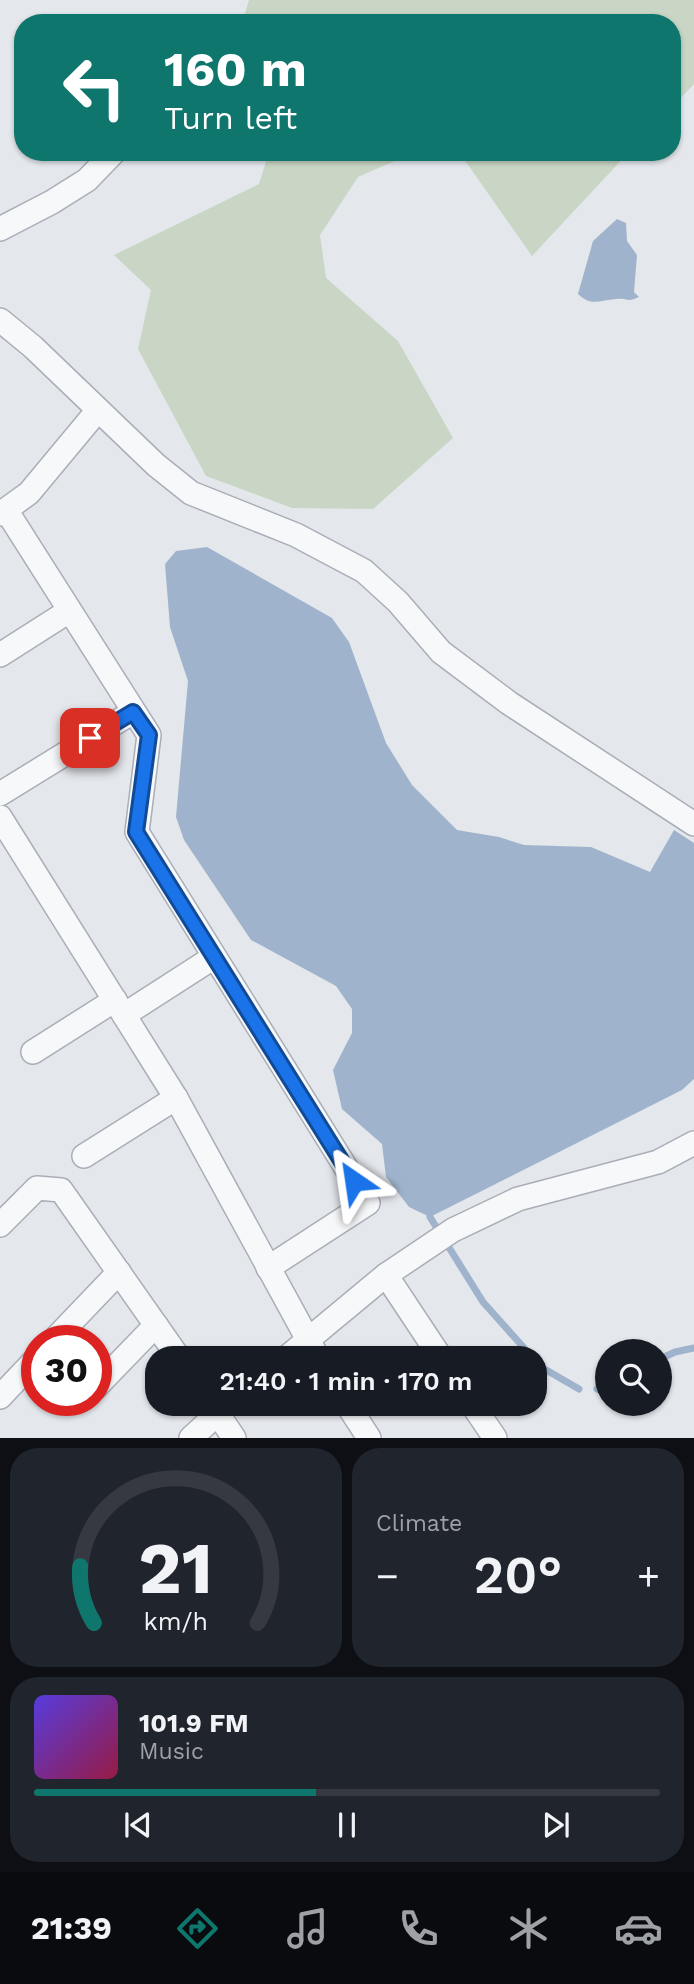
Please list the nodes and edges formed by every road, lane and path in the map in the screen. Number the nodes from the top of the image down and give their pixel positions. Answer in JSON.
{"nodes":[{"id":1,"x":105,"y":161,"type":"edge"},
{"id":2,"x":0,"y":229,"type":"edge"},
{"id":3,"x":0,"y":320,"type":"edge"},
{"id":4,"x":98,"y":410,"type":"junction"},
{"id":5,"x":3,"y":512,"type":"edge"},
{"id":6,"x":69,"y":611,"type":"junction"},
{"id":7,"x":0,"y":655,"type":"edge"},
{"id":8,"x":133,"y":712,"type":"junction"},
{"id":9,"x":2,"y":790,"type":"edge"},
{"id":10,"x":0,"y":817,"type":"edge"},
{"id":11,"x":694,"y":824,"type":"edge"},
{"id":12,"x":214,"y":957,"type":"junction"},
{"id":13,"x":120,"y":1008,"type":"junction"},
{"id":14,"x":33,"y":1052,"type":"dead end"},
{"id":15,"x":176,"y":1098,"type":"junction"},
{"id":16,"x":694,"y":1143,"type":"edge"},
{"id":17,"x":84,"y":1156,"type":"dead end"},
{"id":18,"x":0,"y":1225,"type":"edge"},
{"id":19,"x":268,"y":1268,"type":"junction"},
{"id":20,"x":119,"y":1272,"type":"junction"},
{"id":21,"x":386,"y":1275,"type":"junction"},
{"id":22,"x":68,"y":1325,"type":"edge"},
{"id":23,"x":156,"y":1325,"type":"junction"},
{"id":24,"x":171,"y":1346,"type":"edge"},
{"id":25,"x":310,"y":1346,"type":"edge"},
{"id":26,"x":316,"y":1346,"type":"edge"},
{"id":27,"x":433,"y":1346,"type":"edge"},
{"id":28,"x":112,"y":1370,"type":"edge"},
{"id":29,"x":21,"y":1375,"type":"edge"},
{"id":30,"x":0,"y":1397,"type":"edge"},
{"id":31,"x":210,"y":1416,"type":"edge"},
{"id":32,"x":223,"y":1416,"type":"edge"},
{"id":33,"x":355,"y":1416,"type":"edge"},
{"id":34,"x":480,"y":1416,"type":"edge"},
{"id":35,"x":191,"y":1438,"type":"edge"},
{"id":36,"x":234,"y":1438,"type":"edge"},
{"id":37,"x":369,"y":1438,"type":"edge"},
{"id":38,"x":495,"y":1438,"type":"edge"}],
"edges":[{"from":1,"to":2,"type":"street"},
{"from":3,"to":4,"type":"street"},
{"from":4,"to":5,"type":"street"},
{"from":4,"to":11,"type":"street"},
{"from":5,"to":6,"type":"street"},
{"from":6,"to":7,"type":"street"},
{"from":6,"to":8,"type":"street"},
{"from":8,"to":9,"type":"street"},
{"from":8,"to":12,"type":"street"},
{"from":10,"to":13,"type":"street"},
{"from":12,"to":13,"type":"street"},
{"from":12,"to":19,"type":"street"},
{"from":13,"to":14,"type":"street"},
{"from":13,"to":15,"type":"street"},
{"from":15,"to":17,"type":"street"},
{"from":15,"to":19,"type":"street"},
{"from":16,"to":21,"type":"street"},
{"from":18,"to":20,"type":"street"},
{"from":19,"to":25,"type":"street"},
{"from":20,"to":22,"type":"street"},
{"from":20,"to":23,"type":"street"},
{"from":21,"to":26,"type":"street"},
{"from":21,"to":27,"type":"street"},
{"from":23,"to":24,"type":"street"},
{"from":23,"to":28,"type":"street"},
{"from":29,"to":30,"type":"street"},
{"from":31,"to":35,"type":"street"},
{"from":32,"to":36,"type":"street"},
{"from":33,"to":37,"type":"street"},
{"from":34,"to":38,"type":"street"}]}
